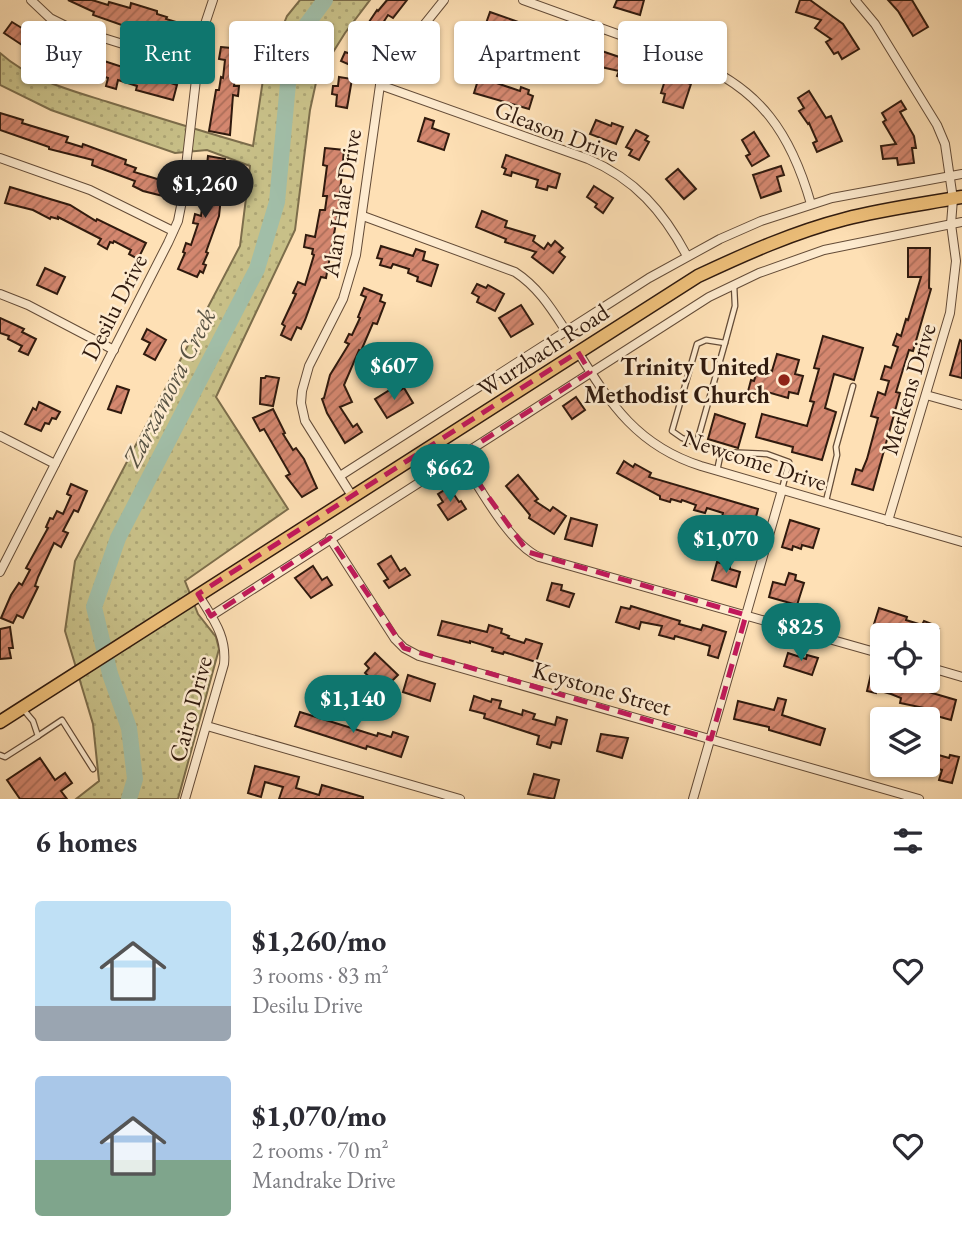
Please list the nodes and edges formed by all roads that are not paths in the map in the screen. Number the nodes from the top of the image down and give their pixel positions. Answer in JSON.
{"nodes":[{"id":1,"x":32,"y":0,"type":"edge"},
{"id":2,"x":214,"y":0,"type":"edge"},
{"id":3,"x":444,"y":0,"type":"edge"},
{"id":4,"x":523,"y":0,"type":"edge"},
{"id":5,"x":855,"y":0,"type":"edge"},
{"id":6,"x":205,"y":21,"type":"edge"},
{"id":7,"x":120,"y":43,"type":"edge"},
{"id":8,"x":195,"y":84,"type":"edge"},
{"id":9,"x":380,"y":85,"type":"junction"},
{"id":10,"x":0,"y":158,"type":"edge"},
{"id":11,"x":962,"y":174,"type":"edge"},
{"id":12,"x":950,"y":176,"type":"junction"},
{"id":13,"x":957,"y":198,"type":"edge"},
{"id":14,"x":811,"y":204,"type":"junction"},
{"id":15,"x":363,"y":216,"type":"junction"},
{"id":16,"x":962,"y":222,"type":"edge"},
{"id":17,"x":951,"y":224,"type":"junction"},
{"id":18,"x":173,"y":231,"type":"junction"},
{"id":19,"x":687,"y":256,"type":"junction"},
{"id":20,"x":734,"y":285,"type":"junction"},
{"id":21,"x":0,"y":294,"type":"edge"},
{"id":22,"x":566,"y":331,"type":"junction"},
{"id":23,"x":725,"y":343,"type":"junction"},
{"id":24,"x":114,"y":350,"type":"junction"},
{"id":25,"x":578,"y":352,"type":"junction"},
{"id":26,"x":590,"y":372,"type":"junction"},
{"id":27,"x":853,"y":386,"type":"dead end"},
{"id":28,"x":926,"y":395,"type":"junction"},
{"id":29,"x":962,"y":405,"type":"edge"},
{"id":30,"x":0,"y":436,"type":"edge"},
{"id":31,"x":697,"y":442,"type":"junction"},
{"id":32,"x":722,"y":452,"type":"junction"},
{"id":33,"x":459,"y":456,"type":"junction"},
{"id":34,"x":55,"y":464,"type":"junction"},
{"id":35,"x":716,"y":471,"type":"junction"},
{"id":36,"x":340,"y":476,"type":"junction"},
{"id":37,"x":782,"y":490,"type":"junction"},
{"id":38,"x":352,"y":496,"type":"junction"},
{"id":39,"x":825,"y":502,"type":"junction"},
{"id":40,"x":888,"y":521,"type":"junction"},
{"id":41,"x":330,"y":538,"type":"junction"},
{"id":42,"x":962,"y":542,"type":"edge"},
{"id":43,"x":0,"y":572,"type":"edge"},
{"id":44,"x":198,"y":594,"type":"junction"},
{"id":45,"x":211,"y":615,"type":"junction"},
{"id":46,"x":747,"y":615,"type":"junction"},
{"id":47,"x":870,"y":651,"type":"edge"},
{"id":48,"x":940,"y":671,"type":"edge"},
{"id":49,"x":962,"y":677,"type":"edge"},
{"id":50,"x":21,"y":708,"type":"junction"},
{"id":51,"x":0,"y":722,"type":"edge"},
{"id":52,"x":207,"y":726,"type":"junction"},
{"id":53,"x":38,"y":736,"type":"junction"},
{"id":54,"x":711,"y":739,"type":"junction"},
{"id":55,"x":0,"y":755,"type":"edge"},
{"id":56,"x":93,"y":769,"type":"dead end"},
{"id":57,"x":185,"y":799,"type":"edge"},
{"id":58,"x":460,"y":799,"type":"edge"},
{"id":59,"x":693,"y":799,"type":"edge"},
{"id":60,"x":919,"y":799,"type":"edge"}],
"edges":[{"from":1,"to":7,"type":"street"},
{"from":2,"to":6,"type":"street","name":"Desilu Drive"},
{"from":3,"to":9,"type":"street","name":"Alan Hale Drive"},
{"from":4,"to":14,"type":"street"},
{"from":5,"to":12,"type":"street","name":"Merkens Drive"},
{"from":8,"to":18,"type":"street","name":"Desilu Drive"},
{"from":9,"to":15,"type":"street","name":"Alan Hale Drive"},
{"from":9,"to":19,"type":"street","name":"Gleason Drive"},
{"from":10,"to":18,"type":"street"},
{"from":11,"to":12,"type":"street"},
{"from":12,"to":13,"type":"street","name":"Merkens Drive"},
{"from":12,"to":14,"type":"street"},
{"from":13,"to":17,"type":"street","name":"Merkens Drive"},
{"from":13,"to":25,"type":"main road","name":"Wurzbach Road"},
{"from":14,"to":19,"type":"street"},
{"from":15,"to":22,"type":"street"},
{"from":15,"to":36,"type":"street","name":"Alan Hale Drive"},
{"from":16,"to":17,"type":"street"},
{"from":17,"to":20,"type":"street"},
{"from":17,"to":28,"type":"street","name":"Merkens Drive"},
{"from":18,"to":24,"type":"street","name":"Desilu Drive"},
{"from":19,"to":22,"type":"street"},
{"from":20,"to":23,"type":"lane"},
{"from":20,"to":26,"type":"street"},
{"from":21,"to":24,"type":"street"},
{"from":22,"to":36,"type":"street"},
{"from":23,"to":31,"type":"lane"},
{"from":23,"to":31,"type":"lane"},
{"from":24,"to":34,"type":"street","name":"Desilu Drive"},
{"from":25,"to":26,"type":"street","name":"Newcome Drive"},
{"from":25,"to":38,"type":"main road","name":"Wurzbach Road"},
{"from":26,"to":33,"type":"street"},
{"from":26,"to":35,"type":"street","name":"Newcome Drive"},
{"from":27,"to":39,"type":"lane"},
{"from":28,"to":29,"type":"street"},
{"from":28,"to":40,"type":"street","name":"Merkens Drive"},
{"from":30,"to":34,"type":"street"},
{"from":31,"to":32,"type":"lane"},
{"from":32,"to":35,"type":"lane"},
{"from":32,"to":37,"type":"lane"},
{"from":33,"to":41,"type":"street"},
{"from":33,"to":46,"type":"street"},
{"from":34,"to":43,"type":"street","name":"Desilu Drive"},
{"from":35,"to":37,"type":"street","name":"Newcome Drive"},
{"from":36,"to":38,"type":"street","name":"Alan Hale Drive"},
{"from":37,"to":39,"type":"street","name":"Newcome Drive"},
{"from":37,"to":46,"type":"street"},
{"from":38,"to":44,"type":"main road","name":"Wurzbach Road"},
{"from":39,"to":40,"type":"street","name":"Newcome Drive"},
{"from":40,"to":42,"type":"street","name":"Newcome Drive"},
{"from":41,"to":45,"type":"street"},
{"from":41,"to":54,"type":"street","name":"Keystone Street"},
{"from":44,"to":45,"type":"street","name":"Cairo Drive"},
{"from":44,"to":50,"type":"main road","name":"Wurzbach Road"},
{"from":45,"to":52,"type":"street","name":"Cairo Drive"},
{"from":46,"to":47,"type":"street"},
{"from":46,"to":54,"type":"street"},
{"from":48,"to":49,"type":"street"},
{"from":50,"to":51,"type":"main road","name":"Wurzbach Road"},
{"from":50,"to":53,"type":"lane"},
{"from":52,"to":57,"type":"street","name":"Cairo Drive"},
{"from":52,"to":58,"type":"street"},
{"from":53,"to":55,"type":"lane"},
{"from":53,"to":56,"type":"lane"},
{"from":54,"to":59,"type":"street"},
{"from":54,"to":60,"type":"street","name":"Keystone Street"}]}
